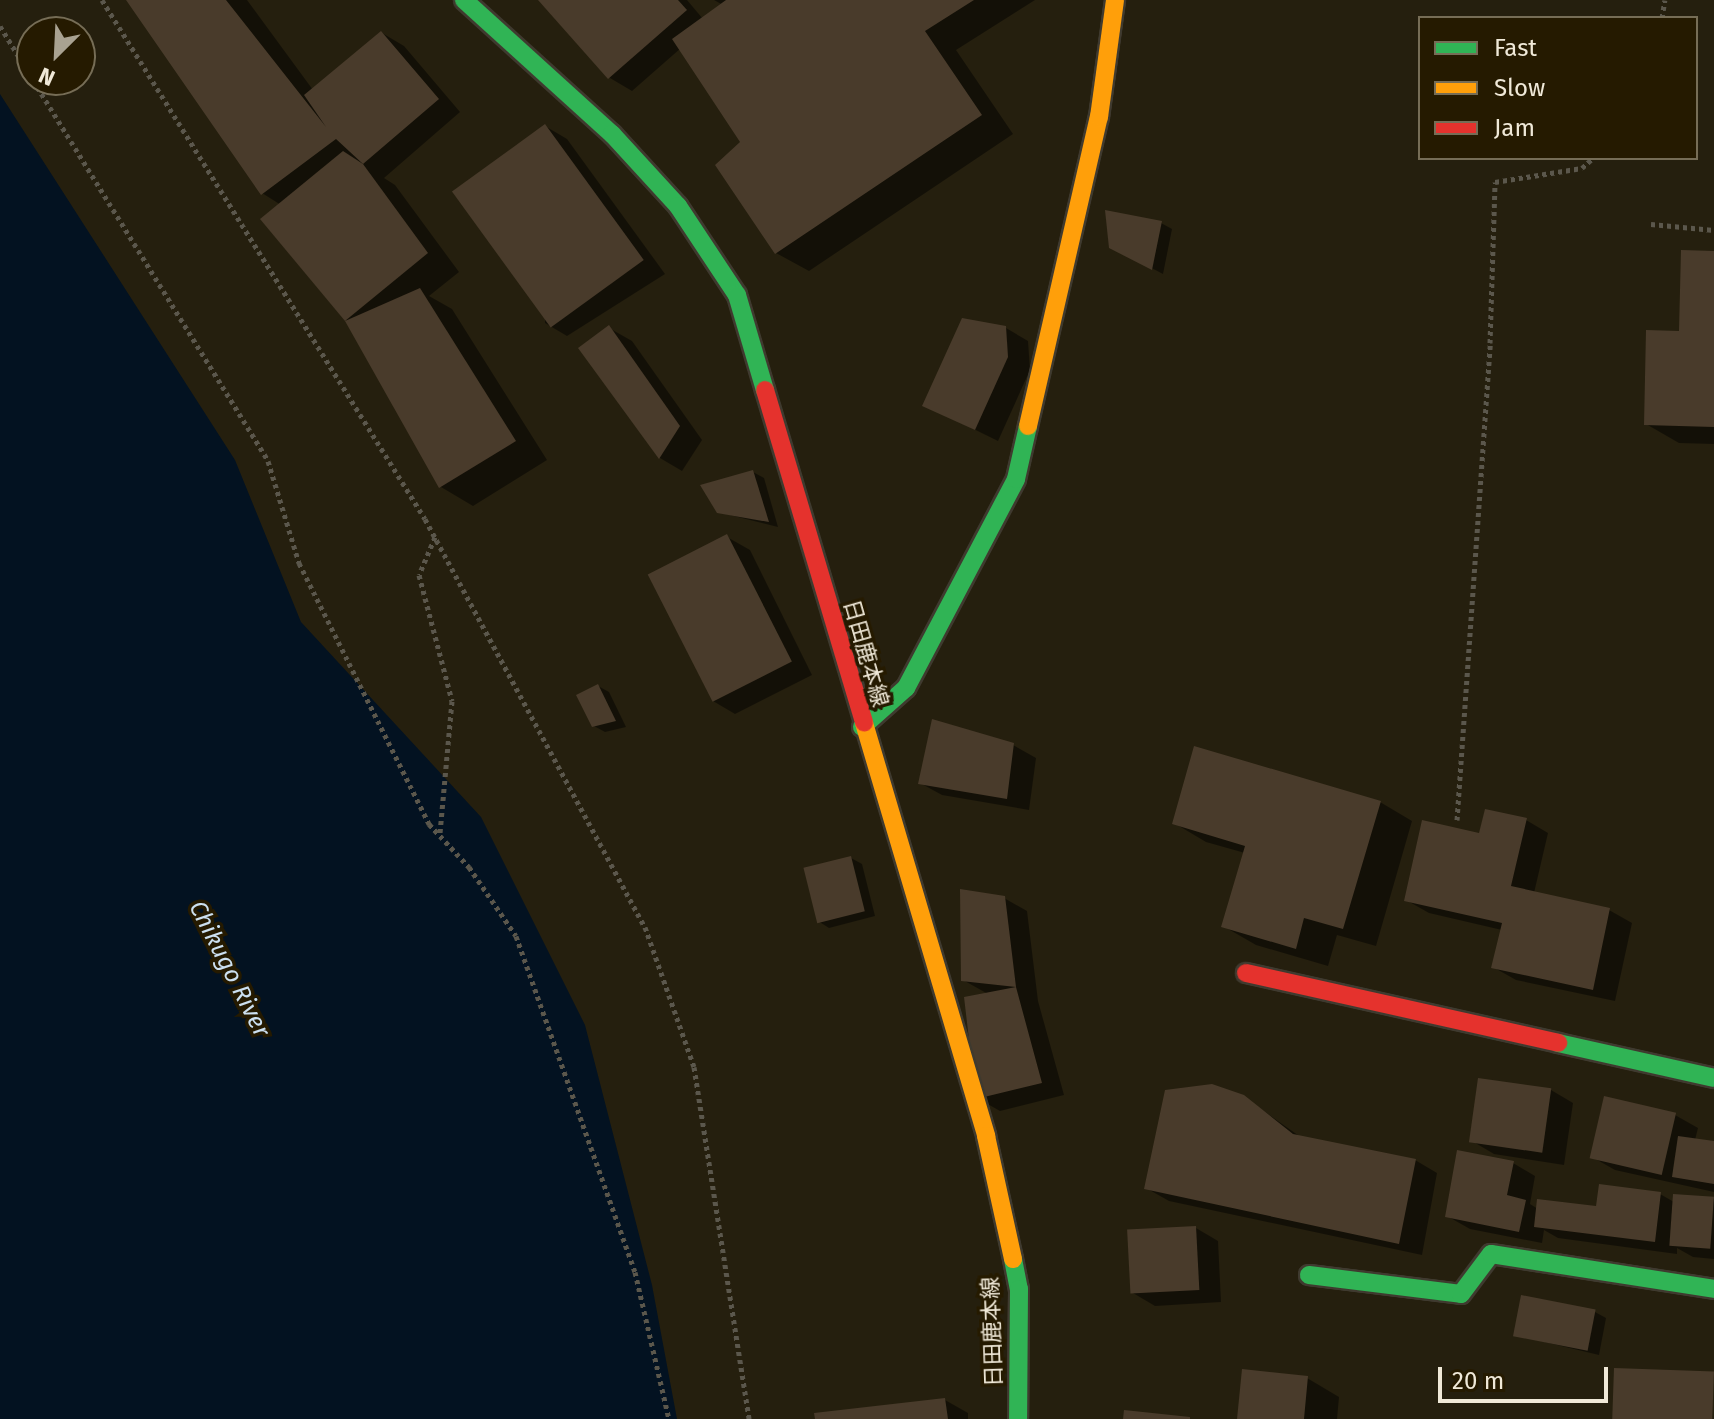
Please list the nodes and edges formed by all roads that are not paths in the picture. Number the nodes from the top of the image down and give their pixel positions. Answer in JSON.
{"nodes":[{"id":1,"x":464,"y":0,"type":"edge"},
{"id":2,"x":1115,"y":0,"type":"edge"},
{"id":3,"x":862,"y":727,"type":"junction"},
{"id":4,"x":1246,"y":973,"type":"dead end"},
{"id":5,"x":1714,"y":1078,"type":"edge"},
{"id":6,"x":1309,"y":1275,"type":"dead end"},
{"id":7,"x":1714,"y":1289,"type":"edge"},
{"id":8,"x":1018,"y":1419,"type":"edge"}],
"edges":[{"from":1,"to":3,"type":"street","name":"日田鹿本線"},
{"from":2,"to":3,"type":"street"},
{"from":3,"to":8,"type":"street","name":"日田鹿本線"},
{"from":4,"to":5,"type":"street"},
{"from":6,"to":7,"type":"street"}]}
